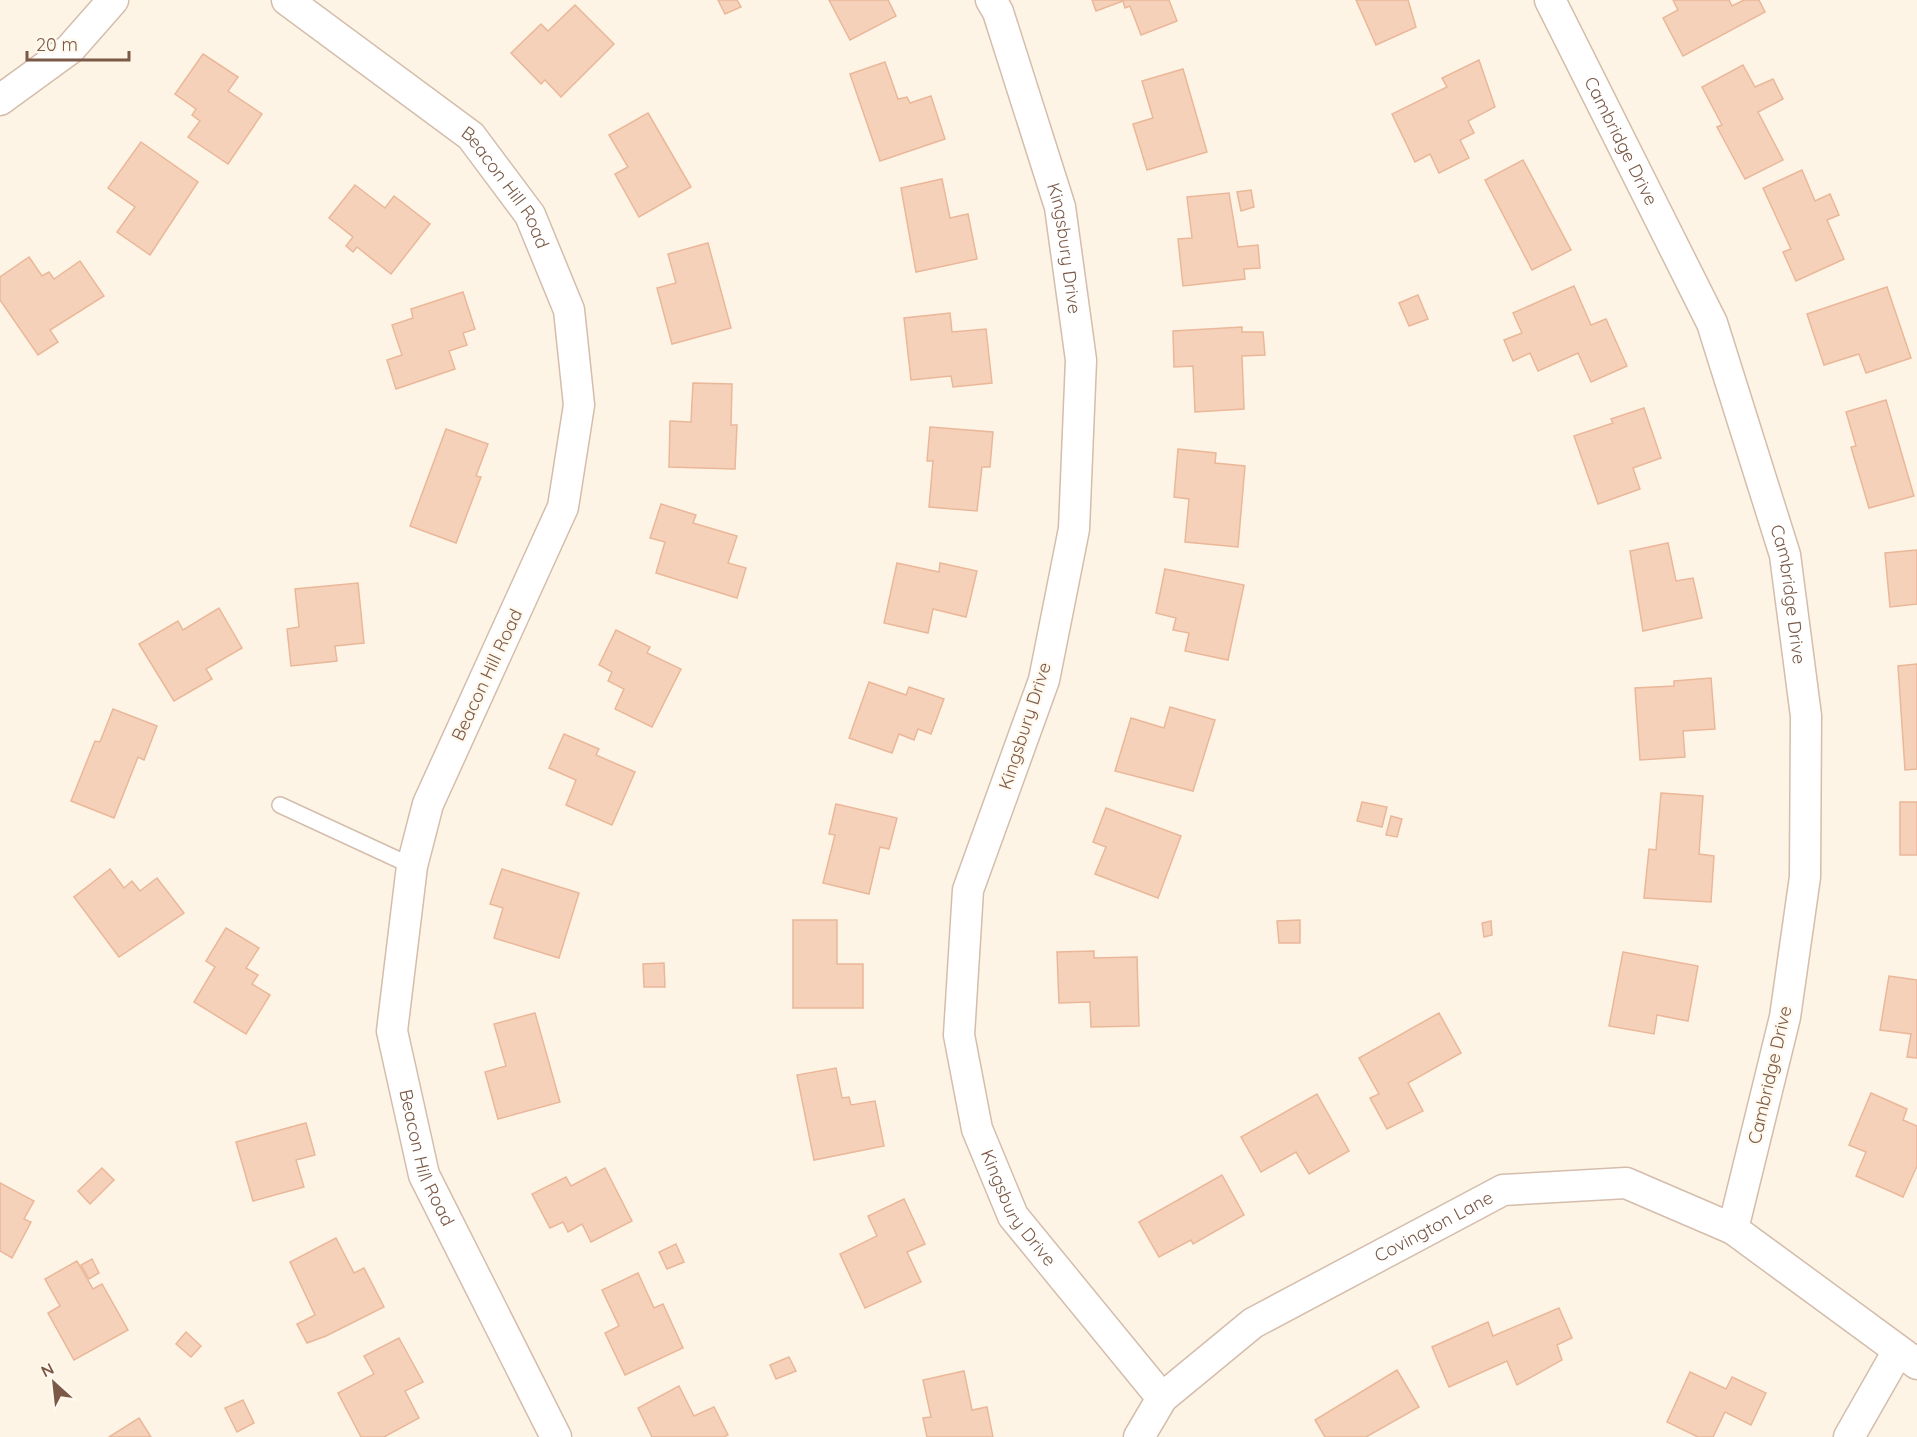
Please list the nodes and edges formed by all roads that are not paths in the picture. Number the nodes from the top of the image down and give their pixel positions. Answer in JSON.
{"nodes":[{"id":1,"x":113,"y":0,"type":"edge"},
{"id":2,"x":287,"y":0,"type":"edge"},
{"id":3,"x":991,"y":0,"type":"edge"},
{"id":4,"x":1550,"y":0,"type":"edge"},
{"id":5,"x":0,"y":100,"type":"edge"},
{"id":6,"x":280,"y":805,"type":"dead end"},
{"id":7,"x":412,"y":866,"type":"junction"},
{"id":8,"x":1733,"y":1229,"type":"junction"},
{"id":9,"x":1908,"y":1357,"type":"edge"},
{"id":10,"x":1162,"y":1398,"type":"junction"},
{"id":11,"x":556,"y":1437,"type":"edge"},
{"id":12,"x":1138,"y":1437,"type":"edge"},
{"id":13,"x":1849,"y":1437,"type":"edge"}],
"edges":[{"from":1,"to":5,"type":"street"},
{"from":2,"to":7,"type":"street","name":"Beacon Hill Road"},
{"from":3,"to":10,"type":"street","name":"Kingsbury Drive"},
{"from":4,"to":8,"type":"street","name":"Cambridge Drive"},
{"from":6,"to":7,"type":"lane"},
{"from":7,"to":11,"type":"street","name":"Beacon Hill Road"},
{"from":8,"to":9,"type":"street","name":"Covington Lane"},
{"from":8,"to":10,"type":"street","name":"Covington Lane"},
{"from":9,"to":13,"type":"street"},
{"from":10,"to":12,"type":"street","name":"Covington Lane"}]}
